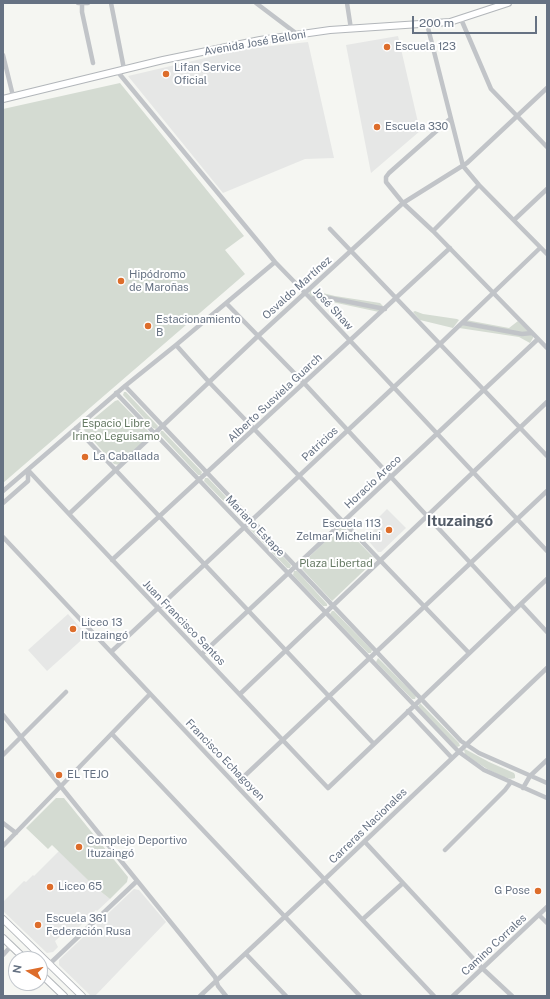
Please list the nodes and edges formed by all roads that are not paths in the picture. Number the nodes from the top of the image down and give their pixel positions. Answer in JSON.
{"nodes":[{"id":1,"x":80,"y":3,"type":"edge"},
{"id":2,"x":88,"y":3,"type":"edge"},
{"id":3,"x":111,"y":3,"type":"edge"},
{"id":4,"x":256,"y":3,"type":"edge"},
{"id":5,"x":347,"y":3,"type":"edge"},
{"id":6,"x":508,"y":3,"type":"edge"},
{"id":7,"x":488,"y":6,"type":"edge"},
{"id":8,"x":462,"y":19,"type":"junction"},
{"id":9,"x":427,"y":24,"type":"junction"},
{"id":10,"x":351,"y":29,"type":"junction"},
{"id":11,"x":297,"y":34,"type":"junction"},
{"id":12,"x":3,"y":55,"type":"edge"},
{"id":13,"x":93,"y":63,"type":"dead end"},
{"id":14,"x":124,"y":69,"type":"junction"},
{"id":15,"x":117,"y":71,"type":"junction"},
{"id":16,"x":547,"y":88,"type":"edge"},
{"id":17,"x":13,"y":96,"type":"junction"},
{"id":18,"x":3,"y":99,"type":"edge"},
{"id":19,"x":517,"y":117,"type":"junction"},
{"id":20,"x":450,"y":119,"type":"junction"},
{"id":21,"x":547,"y":147,"type":"edge"},
{"id":22,"x":463,"y":166,"type":"junction"},
{"id":23,"x":479,"y":185,"type":"junction"},
{"id":24,"x":547,"y":189,"type":"edge"},
{"id":25,"x":404,"y":203,"type":"junction"},
{"id":26,"x":514,"y":220,"type":"junction"},
{"id":27,"x":330,"y":229,"type":"dead end"},
{"id":28,"x":433,"y":230,"type":"junction"},
{"id":29,"x":450,"y":248,"type":"junction"},
{"id":30,"x":540,"y":248,"type":"junction"},
{"id":31,"x":351,"y":251,"type":"junction"},
{"id":32,"x":547,"y":254,"type":"edge"},
{"id":33,"x":275,"y":262,"type":"junction"},
{"id":34,"x":305,"y":293,"type":"junction"},
{"id":35,"x":493,"y":293,"type":"junction"},
{"id":36,"x":396,"y":298,"type":"junction"},
{"id":37,"x":312,"y":300,"type":"junction"},
{"id":38,"x":226,"y":303,"type":"junction"},
{"id":39,"x":385,"y":308,"type":"junction"},
{"id":40,"x":463,"y":322,"type":"junction"},
{"id":41,"x":532,"y":333,"type":"junction"},
{"id":42,"x":258,"y":336,"type":"junction"},
{"id":43,"x":538,"y":339,"type":"junction"},
{"id":44,"x":350,"y":340,"type":"junction"},
{"id":45,"x":440,"y":344,"type":"junction"},
{"id":46,"x":176,"y":345,"type":"junction"},
{"id":47,"x":547,"y":348,"type":"edge"},
{"id":48,"x":209,"y":382,"type":"junction"},
{"id":49,"x":304,"y":383,"type":"junction"},
{"id":50,"x":125,"y":386,"type":"junction"},
{"id":51,"x":394,"y":388,"type":"junction"},
{"id":52,"x":484,"y":390,"type":"junction"},
{"id":53,"x":116,"y":393,"type":"junction"},
{"id":54,"x":547,"y":402,"type":"edge"},
{"id":55,"x":163,"y":426,"type":"junction"},
{"id":56,"x":520,"y":427,"type":"junction"},
{"id":57,"x":76,"y":428,"type":"junction"},
{"id":58,"x":255,"y":429,"type":"junction"},
{"id":59,"x":347,"y":430,"type":"junction"},
{"id":60,"x":155,"y":434,"type":"junction"},
{"id":61,"x":437,"y":434,"type":"junction"},
{"id":62,"x":547,"y":456,"type":"edge"},
{"id":63,"x":28,"y":470,"type":"junction"},
{"id":64,"x":116,"y":470,"type":"junction"},
{"id":65,"x":207,"y":472,"type":"junction"},
{"id":66,"x":473,"y":472,"type":"junction"},
{"id":67,"x":298,"y":476,"type":"junction"},
{"id":68,"x":391,"y":477,"type":"junction"},
{"id":69,"x":199,"y":480,"type":"junction"},
{"id":70,"x":3,"y":491,"type":"edge"},
{"id":71,"x":547,"y":491,"type":"edge"},
{"id":72,"x":3,"y":502,"type":"edge"},
{"id":73,"x":68,"y":514,"type":"junction"},
{"id":74,"x":160,"y":516,"type":"junction"},
{"id":75,"x":427,"y":516,"type":"junction"},
{"id":76,"x":517,"y":519,"type":"junction"},
{"id":77,"x":252,"y":520,"type":"junction"},
{"id":78,"x":342,"y":522,"type":"junction"},
{"id":79,"x":244,"y":527,"type":"junction"},
{"id":80,"x":3,"y":537,"type":"edge"},
{"id":81,"x":547,"y":551,"type":"edge"},
{"id":82,"x":112,"y":560,"type":"junction"},
{"id":83,"x":381,"y":560,"type":"junction"},
{"id":84,"x":470,"y":563,"type":"junction"},
{"id":85,"x":205,"y":564,"type":"junction"},
{"id":86,"x":296,"y":566,"type":"junction"},
{"id":87,"x":288,"y":573,"type":"junction"},
{"id":88,"x":547,"y":579,"type":"edge"},
{"id":89,"x":520,"y":604,"type":"junction"},
{"id":90,"x":333,"y":606,"type":"junction"},
{"id":91,"x":424,"y":607,"type":"junction"},
{"id":92,"x":158,"y":608,"type":"junction"},
{"id":93,"x":249,"y":610,"type":"junction"},
{"id":94,"x":514,"y":610,"type":"junction"},
{"id":95,"x":325,"y":613,"type":"junction"},
{"id":96,"x":547,"y":632,"type":"edge"},
{"id":97,"x":286,"y":650,"type":"junction"},
{"id":98,"x":111,"y":652,"type":"junction"},
{"id":99,"x":377,"y":652,"type":"junction"},
{"id":100,"x":469,"y":653,"type":"junction"},
{"id":101,"x":202,"y":654,"type":"junction"},
{"id":102,"x":369,"y":659,"type":"junction"},
{"id":103,"x":547,"y":668,"type":"edge"},
{"id":104,"x":66,"y":692,"type":"dead end"},
{"id":105,"x":150,"y":694,"type":"junction"},
{"id":106,"x":240,"y":694,"type":"junction"},
{"id":107,"x":329,"y":696,"type":"junction"},
{"id":108,"x":421,"y":699,"type":"junction"},
{"id":109,"x":414,"y":706,"type":"junction"},
{"id":110,"x":408,"y":711,"type":"junction"},
{"id":111,"x":3,"y":715,"type":"edge"},
{"id":112,"x":112,"y":734,"type":"junction"},
{"id":113,"x":21,"y":737,"type":"junction"},
{"id":114,"x":283,"y":741,"type":"junction"},
{"id":115,"x":374,"y":744,"type":"junction"},
{"id":116,"x":466,"y":745,"type":"junction"},
{"id":117,"x":459,"y":752,"type":"junction"},
{"id":118,"x":3,"y":755,"type":"edge"},
{"id":119,"x":452,"y":758,"type":"junction"},
{"id":120,"x":547,"y":760,"type":"edge"},
{"id":121,"x":530,"y":776,"type":"junction"},
{"id":122,"x":511,"y":782,"type":"junction"},
{"id":123,"x":547,"y":783,"type":"edge"},
{"id":124,"x":236,"y":784,"type":"junction"},
{"id":125,"x":60,"y":786,"type":"junction"},
{"id":126,"x":523,"y":788,"type":"junction"},
{"id":127,"x":547,"y":798,"type":"edge"},
{"id":128,"x":3,"y":823,"type":"edge"},
{"id":129,"x":16,"y":833,"type":"junction"},
{"id":130,"x":365,"y":842,"type":"junction"},
{"id":131,"x":3,"y":846,"type":"edge"},
{"id":132,"x":444,"y":850,"type":"dead end"},
{"id":133,"x":325,"y":880,"type":"junction"},
{"id":134,"x":137,"y":881,"type":"junction"},
{"id":135,"x":403,"y":883,"type":"junction"},
{"id":136,"x":547,"y":907,"type":"edge"},
{"id":137,"x":539,"y":915,"type":"junction"},
{"id":138,"x":285,"y":916,"type":"junction"},
{"id":139,"x":3,"y":919,"type":"edge"},
{"id":140,"x":363,"y":919,"type":"junction"},
{"id":141,"x":547,"y":922,"type":"edge"},
{"id":142,"x":3,"y":938,"type":"edge"},
{"id":143,"x":11,"y":946,"type":"junction"},
{"id":144,"x":16,"y":951,"type":"edge"},
{"id":145,"x":35,"y":951,"type":"edge"},
{"id":146,"x":246,"y":954,"type":"junction"},
{"id":147,"x":3,"y":955,"type":"edge"},
{"id":148,"x":48,"y":964,"type":"joint"},
{"id":149,"x":482,"y":968,"type":"junction"},
{"id":150,"x":48,"y":981,"type":"edge"},
{"id":151,"x":216,"y":981,"type":"junction"},
{"id":152,"x":64,"y":996,"type":"edge"},
{"id":153,"x":82,"y":996,"type":"edge"},
{"id":154,"x":200,"y":996,"type":"edge"},
{"id":155,"x":226,"y":996,"type":"edge"},
{"id":156,"x":286,"y":996,"type":"edge"},
{"id":157,"x":360,"y":996,"type":"edge"},
{"id":158,"x":434,"y":996,"type":"edge"},
{"id":159,"x":453,"y":996,"type":"edge"},
{"id":160,"x":512,"y":996,"type":"edge"}],
"edges":[{"from":1,"to":2,"type":"street"},
{"from":1,"to":13,"type":"street"},
{"from":3,"to":14,"type":"street"},
{"from":4,"to":11,"type":"street"},
{"from":5,"to":10,"type":"street"},
{"from":6,"to":7,"type":"main road","name":"Avenida José Belloni"},
{"from":7,"to":8,"type":"main road","name":"Avenida José Belloni"},
{"from":8,"to":9,"type":"main road","name":"Avenida José Belloni"},
{"from":8,"to":19,"type":"street"},
{"from":9,"to":10,"type":"main road","name":"Avenida José Belloni"},
{"from":9,"to":20,"type":"street"},
{"from":10,"to":11,"type":"main road","name":"Avenida José Belloni"},
{"from":11,"to":14,"type":"main road","name":"Avenida José Belloni"},
{"from":12,"to":17,"type":"street"},
{"from":14,"to":15,"type":"main road","name":"Avenida José Belloni"},
{"from":15,"to":17,"type":"main road","name":"Avenida José Belloni"},
{"from":15,"to":33,"type":"street","name":"José Shaw"},
{"from":16,"to":19,"type":"street","name":"Osvaldo Martínez"},
{"from":17,"to":18,"type":"main road","name":"Avenida José Belloni"},
{"from":19,"to":21,"type":"street"},
{"from":19,"to":22,"type":"street","name":"Osvaldo Martínez"},
{"from":20,"to":22,"type":"street"},
{"from":20,"to":25,"type":"street"},
{"from":22,"to":23,"type":"street"},
{"from":22,"to":25,"type":"street","name":"Osvaldo Martínez"},
{"from":23,"to":26,"type":"street"},
{"from":23,"to":28,"type":"street"},
{"from":24,"to":26,"type":"street"},
{"from":25,"to":28,"type":"street"},
{"from":25,"to":31,"type":"street","name":"Osvaldo Martínez"},
{"from":26,"to":30,"type":"street"},
{"from":27,"to":31,"type":"street"},
{"from":28,"to":29,"type":"street"},
{"from":29,"to":35,"type":"street"},
{"from":29,"to":36,"type":"street","name":"Alberto Susviela Guarch"},
{"from":30,"to":32,"type":"street"},
{"from":30,"to":35,"type":"street","name":"Patricios"},
{"from":31,"to":34,"type":"street","name":"Osvaldo Martínez"},
{"from":31,"to":36,"type":"street"},
{"from":33,"to":34,"type":"street","name":"José Shaw"},
{"from":33,"to":38,"type":"street"},
{"from":34,"to":37,"type":"street","name":"José Shaw"},
{"from":34,"to":42,"type":"street","name":"Osvaldo Martínez"},
{"from":35,"to":40,"type":"street","name":"Patricios"},
{"from":35,"to":41,"type":"street"},
{"from":36,"to":39,"type":"street","name":"Alberto Susviela Guarch"},
{"from":36,"to":45,"type":"street"},
{"from":37,"to":39,"type":"street"},
{"from":37,"to":44,"type":"street","name":"José Shaw"},
{"from":38,"to":42,"type":"street"},
{"from":38,"to":46,"type":"street"},
{"from":39,"to":44,"type":"street","name":"Alberto Susviela Guarch"},
{"from":40,"to":41,"type":"street"},
{"from":40,"to":45,"type":"street","name":"Patricios"},
{"from":41,"to":43,"type":"street"},
{"from":42,"to":48,"type":"street","name":"Osvaldo Martínez"},
{"from":42,"to":49,"type":"street"},
{"from":43,"to":47,"type":"street"},
{"from":43,"to":52,"type":"street","name":"Horacio Areco"},
{"from":44,"to":49,"type":"street","name":"Alberto Susviela Guarch"},
{"from":44,"to":51,"type":"street","name":"José Shaw"},
{"from":45,"to":51,"type":"street","name":"Patricios"},
{"from":45,"to":52,"type":"street"},
{"from":46,"to":48,"type":"street"},
{"from":46,"to":50,"type":"street"},
{"from":48,"to":55,"type":"street","name":"Osvaldo Martínez"},
{"from":48,"to":58,"type":"street"},
{"from":49,"to":58,"type":"street","name":"Alberto Susviela Guarch"},
{"from":49,"to":59,"type":"street"},
{"from":50,"to":53,"type":"street"},
{"from":50,"to":55,"type":"street","name":"Mariano Estape"},
{"from":51,"to":59,"type":"street","name":"Patricios"},
{"from":51,"to":61,"type":"street","name":"José Shaw"},
{"from":52,"to":56,"type":"street"},
{"from":52,"to":61,"type":"street","name":"Horacio Areco"},
{"from":53,"to":57,"type":"street"},
{"from":53,"to":60,"type":"street","name":"Mariano Estape"},
{"from":54,"to":56,"type":"street"},
{"from":55,"to":60,"type":"street","name":"Osvaldo Martínez"},
{"from":55,"to":65,"type":"street","name":"Mariano Estape"},
{"from":56,"to":62,"type":"street"},
{"from":56,"to":66,"type":"street"},
{"from":57,"to":63,"type":"street"},
{"from":57,"to":64,"type":"street"},
{"from":58,"to":65,"type":"street","name":"Alberto Susviela Guarch"},
{"from":58,"to":67,"type":"street"},
{"from":59,"to":67,"type":"street","name":"Patricios"},
{"from":59,"to":68,"type":"street"},
{"from":60,"to":64,"type":"street","name":"Osvaldo Martínez"},
{"from":60,"to":69,"type":"street","name":"Mariano Estape"},
{"from":61,"to":66,"type":"street","name":"José Shaw"},
{"from":61,"to":68,"type":"street","name":"Horacio Areco"},
{"from":63,"to":70,"type":"street"},
{"from":63,"to":72,"type":"street"},
{"from":63,"to":73,"type":"street","name":"Juan Francisco Santos"},
{"from":64,"to":73,"type":"street","name":"Osvaldo Martínez"},
{"from":64,"to":74,"type":"street"},
{"from":65,"to":69,"type":"street","name":"Alberto Susviela Guarch"},
{"from":65,"to":77,"type":"street","name":"Mariano Estape"},
{"from":66,"to":75,"type":"street"},
{"from":66,"to":76,"type":"street","name":"José Shaw"},
{"from":67,"to":77,"type":"street","name":"Patricios"},
{"from":67,"to":78,"type":"street"},
{"from":68,"to":75,"type":"street"},
{"from":68,"to":78,"type":"street","name":"Horacio Areco"},
{"from":69,"to":74,"type":"street","name":"Alberto Susviela Guarch"},
{"from":69,"to":79,"type":"street","name":"Mariano Estape"},
{"from":71,"to":76,"type":"street"},
{"from":73,"to":82,"type":"street","name":"Juan Francisco Santos"},
{"from":74,"to":82,"type":"street","name":"Alberto Susviela Guarch"},
{"from":74,"to":85,"type":"street"},
{"from":75,"to":83,"type":"street"},
{"from":75,"to":84,"type":"street"},
{"from":76,"to":81,"type":"street","name":"José Shaw"},
{"from":76,"to":84,"type":"street"},
{"from":77,"to":79,"type":"street","name":"Patricios"},
{"from":77,"to":86,"type":"street","name":"Mariano Estape"},
{"from":78,"to":83,"type":"street"},
{"from":78,"to":86,"type":"street","name":"Horacio Areco"},
{"from":79,"to":85,"type":"street","name":"Patricios"},
{"from":79,"to":87,"type":"street","name":"Mariano Estape"},
{"from":80,"to":98,"type":"street","name":"Francisco Echagoyen"},
{"from":82,"to":92,"type":"street","name":"Juan Francisco Santos"},
{"from":83,"to":90,"type":"street"},
{"from":83,"to":91,"type":"street"},
{"from":84,"to":91,"type":"street"},
{"from":84,"to":94,"type":"street"},
{"from":85,"to":92,"type":"street","name":"Patricios"},
{"from":85,"to":93,"type":"street"},
{"from":86,"to":87,"type":"street","name":"Horacio Areco"},
{"from":86,"to":90,"type":"street","name":"Mariano Estape"},
{"from":87,"to":93,"type":"street","name":"Horacio Areco"},
{"from":87,"to":95,"type":"street","name":"Mariano Estape"},
{"from":88,"to":89,"type":"street"},
{"from":89,"to":94,"type":"street"},
{"from":89,"to":96,"type":"street"},
{"from":90,"to":95,"type":"street"},
{"from":90,"to":99,"type":"street","name":"Mariano Estape"},
{"from":91,"to":99,"type":"street"},
{"from":91,"to":100,"type":"street"},
{"from":92,"to":98,"type":"street","name":"Patricios"},
{"from":92,"to":101,"type":"street","name":"Juan Francisco Santos"},
{"from":93,"to":97,"type":"street"},
{"from":93,"to":101,"type":"street","name":"Horacio Areco"},
{"from":94,"to":100,"type":"street"},
{"from":95,"to":97,"type":"street"},
{"from":95,"to":102,"type":"street","name":"Mariano Estape"},
{"from":97,"to":106,"type":"street"},
{"from":97,"to":107,"type":"street"},
{"from":98,"to":105,"type":"street","name":"Francisco Echagoyen"},
{"from":99,"to":102,"type":"street"},
{"from":99,"to":108,"type":"street","name":"Mariano Estape"},
{"from":100,"to":108,"type":"street"},
{"from":101,"to":106,"type":"street","name":"Juan Francisco Santos"},
{"from":102,"to":107,"type":"street"},
{"from":102,"to":109,"type":"street","name":"Mariano Estape"},
{"from":103,"to":116,"type":"street","name":"Carreras Nacionales"},
{"from":104,"to":113,"type":"street"},
{"from":105,"to":112,"type":"street"},
{"from":105,"to":124,"type":"street","name":"Francisco Echagoyen"},
{"from":106,"to":114,"type":"street","name":"Juan Francisco Santos"},
{"from":107,"to":114,"type":"street"},
{"from":107,"to":115,"type":"street"},
{"from":108,"to":109,"type":"street"},
{"from":108,"to":116,"type":"street","name":"Mariano Estape"},
{"from":109,"to":110,"type":"street"},
{"from":109,"to":117,"type":"street","name":"Mariano Estape"},
{"from":110,"to":115,"type":"street"},
{"from":110,"to":119,"type":"street"},
{"from":111,"to":113,"type":"street"},
{"from":112,"to":125,"type":"street"},
{"from":112,"to":138,"type":"street"},
{"from":113,"to":118,"type":"street"},
{"from":113,"to":125,"type":"street"},
{"from":114,"to":115,"type":"street","name":"Juan Francisco Santos"},
{"from":114,"to":124,"type":"street"},
{"from":116,"to":117,"type":"street","name":"Carreras Nacionales"},
{"from":116,"to":121,"type":"street","name":"Mariano Estape"},
{"from":117,"to":119,"type":"street","name":"Carreras Nacionales"},
{"from":117,"to":122,"type":"street","name":"Mariano Estape"},
{"from":119,"to":130,"type":"street","name":"Carreras Nacionales"},
{"from":120,"to":121,"type":"street"},
{"from":121,"to":123,"type":"street","name":"Mariano Estape"},
{"from":121,"to":126,"type":"street"},
{"from":122,"to":126,"type":"street","name":"Mariano Estape"},
{"from":122,"to":132,"type":"street"},
{"from":124,"to":133,"type":"street","name":"Francisco Echagoyen"},
{"from":125,"to":129,"type":"street"},
{"from":125,"to":134,"type":"street"},
{"from":126,"to":127,"type":"street","name":"Mariano Estape"},
{"from":128,"to":129,"type":"street"},
{"from":129,"to":131,"type":"street"},
{"from":130,"to":133,"type":"street","name":"Carreras Nacionales"},
{"from":130,"to":135,"type":"street"},
{"from":133,"to":138,"type":"street","name":"Carreras Nacionales"},
{"from":133,"to":140,"type":"street","name":"Francisco Echagoyen"},
{"from":134,"to":148,"type":"street"},
{"from":134,"to":151,"type":"street"},
{"from":135,"to":140,"type":"street"},
{"from":135,"to":149,"type":"street"},
{"from":136,"to":137,"type":"street","name":"Camino Corrales"},
{"from":137,"to":141,"type":"street"},
{"from":137,"to":149,"type":"street","name":"Camino Corrales"},
{"from":138,"to":146,"type":"street","name":"Carreras Nacionales"},
{"from":138,"to":157,"type":"street"},
{"from":139,"to":145,"type":"main road"},
{"from":140,"to":158,"type":"street","name":"Francisco Echagoyen"},
{"from":142,"to":143,"type":"main road"},
{"from":143,"to":144,"type":"main road"},
{"from":143,"to":147,"type":"street"},
{"from":146,"to":151,"type":"street","name":"Carreras Nacionales"},
{"from":146,"to":156,"type":"street"},
{"from":148,"to":153,"type":"main road"},
{"from":149,"to":159,"type":"street","name":"Camino Corrales"},
{"from":149,"to":160,"type":"street"},
{"from":150,"to":152,"type":"main road"},
{"from":151,"to":154,"type":"street","name":"Carreras Nacionales"},
{"from":151,"to":155,"type":"street"}]}
